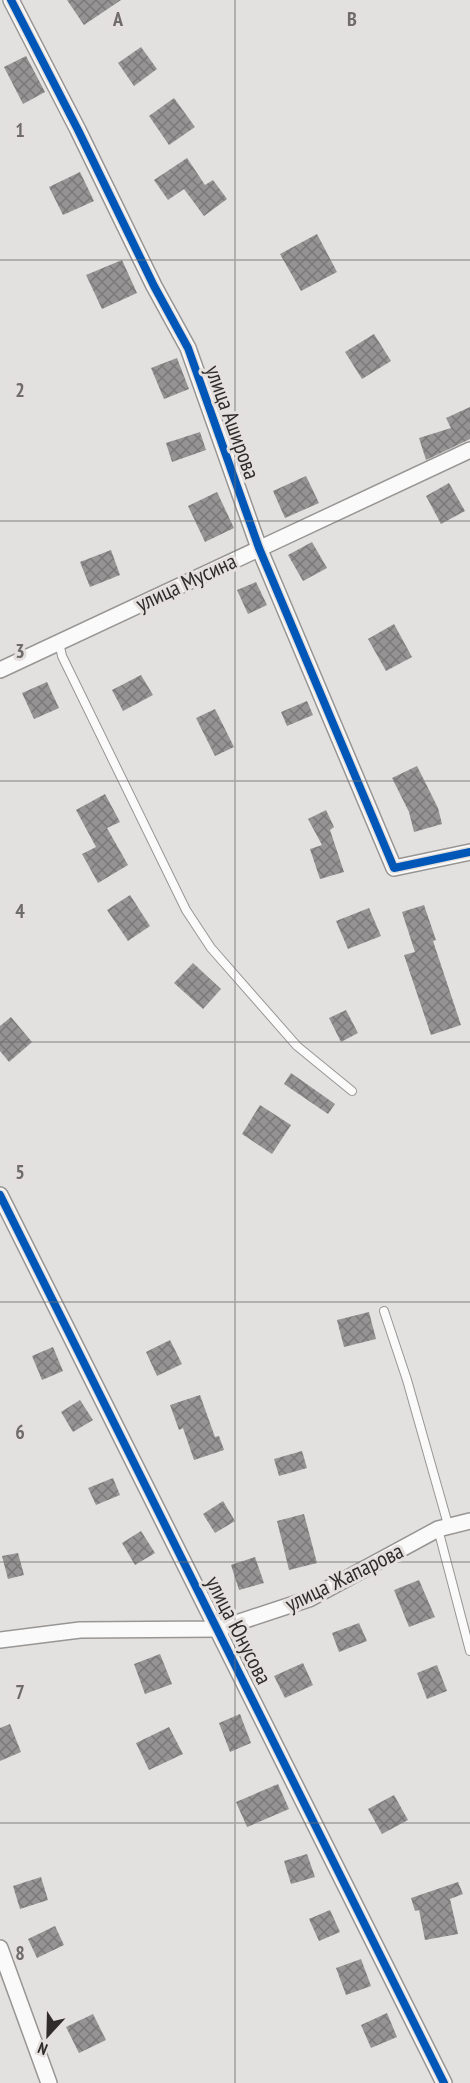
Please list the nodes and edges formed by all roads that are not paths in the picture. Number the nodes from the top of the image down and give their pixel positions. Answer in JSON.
{"nodes":[{"id":1,"x":11,"y":0,"type":"edge"},
{"id":2,"x":470,"y":450,"type":"edge"},
{"id":3,"x":259,"y":548,"type":"junction"},
{"id":4,"x":59,"y":642,"type":"junction"},
{"id":5,"x":0,"y":670,"type":"edge"},
{"id":6,"x":470,"y":852,"type":"edge"},
{"id":7,"x":352,"y":1091,"type":"dead end"},
{"id":8,"x":0,"y":1195,"type":"edge"},
{"id":9,"x":384,"y":1311,"type":"dead end"},
{"id":10,"x":470,"y":1521,"type":"edge"},
{"id":11,"x":443,"y":1529,"type":"junction"},
{"id":12,"x":218,"y":1629,"type":"junction"},
{"id":13,"x":0,"y":1641,"type":"edge"},
{"id":14,"x":470,"y":1651,"type":"edge"},
{"id":15,"x":0,"y":1948,"type":"edge"},
{"id":16,"x":50,"y":2083,"type":"edge"},
{"id":17,"x":444,"y":2083,"type":"edge"}],
"edges":[{"from":1,"to":3,"type":"street","name":"улица Аширова"},
{"from":2,"to":3,"type":"street","name":"улица Мусина"},
{"from":3,"to":4,"type":"street","name":"улица Мусина"},
{"from":3,"to":6,"type":"street","name":"улица Аширова"},
{"from":4,"to":5,"type":"street","name":"улица Мусина"},
{"from":4,"to":7,"type":"lane"},
{"from":8,"to":12,"type":"street","name":"улица Юнусова"},
{"from":9,"to":11,"type":"lane"},
{"from":10,"to":11,"type":"street","name":"улица Жапарова"},
{"from":11,"to":12,"type":"street","name":"улица Жапарова"},
{"from":11,"to":14,"type":"lane"},
{"from":12,"to":13,"type":"street","name":"улица Жапарова"},
{"from":12,"to":17,"type":"street","name":"улица Юнусова"},
{"from":15,"to":16,"type":"street"}]}
